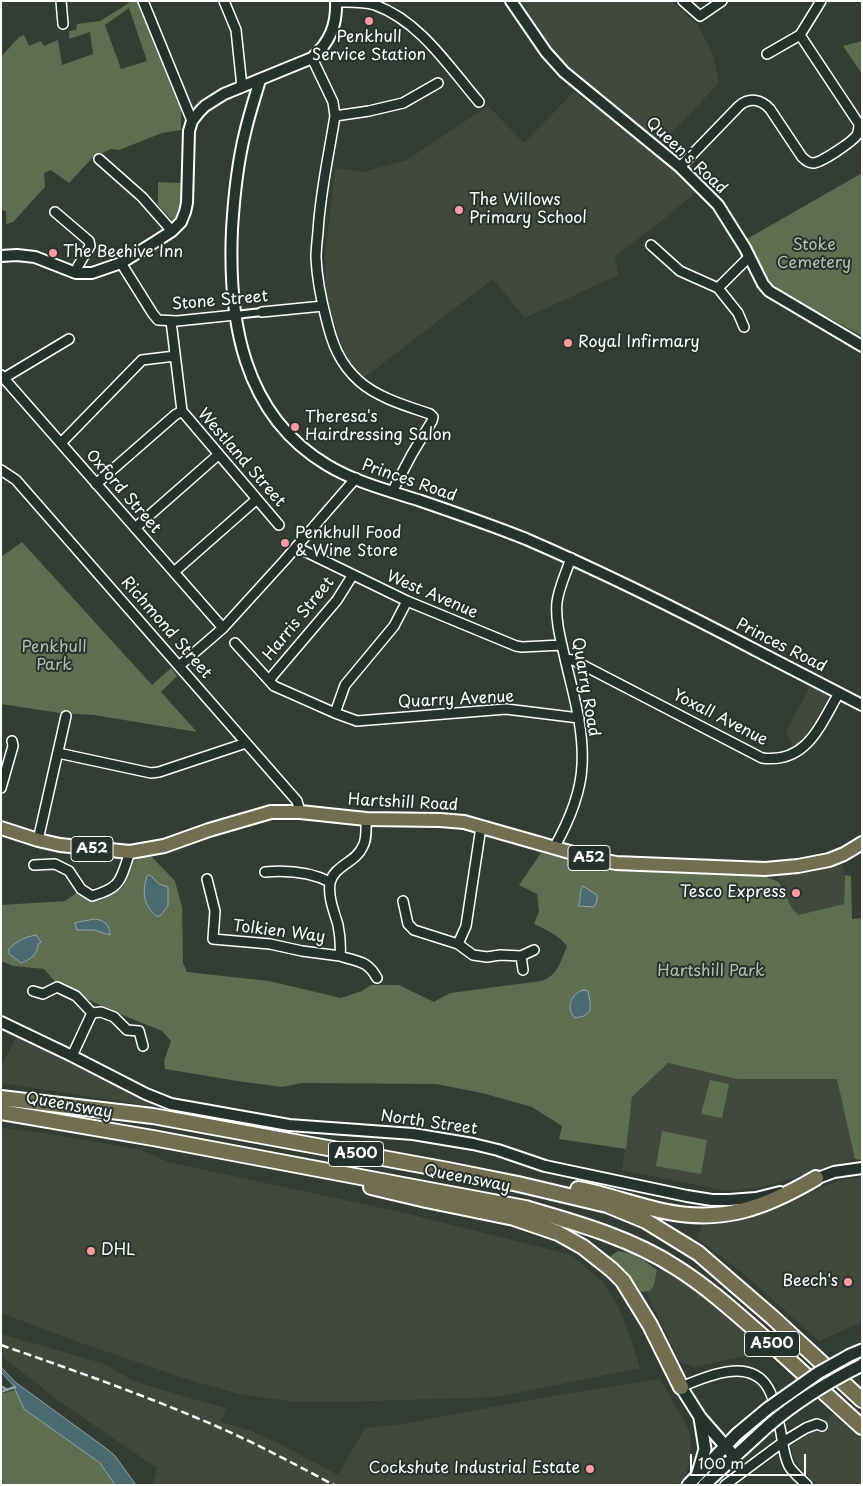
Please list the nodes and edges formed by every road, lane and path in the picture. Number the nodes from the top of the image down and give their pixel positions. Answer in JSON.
{"nodes":[{"id":1,"x":61,"y":1,"type":"edge"},
{"id":2,"x":144,"y":1,"type":"edge"},
{"id":3,"x":224,"y":1,"type":"edge"},
{"id":4,"x":511,"y":1,"type":"edge"},
{"id":5,"x":683,"y":1,"type":"edge"},
{"id":6,"x":722,"y":1,"type":"edge"},
{"id":7,"x":822,"y":1,"type":"edge"},
{"id":8,"x":336,"y":2,"type":"edge"},
{"id":9,"x":64,"y":25,"type":"dead end"},
{"id":10,"x":800,"y":34,"type":"junction"},
{"id":11,"x":767,"y":54,"type":"dead end"},
{"id":12,"x":312,"y":58,"type":"junction"},
{"id":13,"x":260,"y":80,"type":"junction"},
{"id":14,"x":438,"y":83,"type":"dead end"},
{"id":15,"x":242,"y":87,"type":"junction"},
{"id":16,"x":479,"y":102,"type":"dead end"},
{"id":17,"x":335,"y":116,"type":"junction"},
{"id":18,"x":192,"y":121,"type":"junction"},
{"id":19,"x":99,"y":159,"type":"dead end"},
{"id":20,"x":680,"y":167,"type":"junction"},
{"id":21,"x":56,"y":212,"type":"dead end"},
{"id":22,"x":172,"y":231,"type":"junction"},
{"id":23,"x":652,"y":245,"type":"dead end"},
{"id":24,"x":1,"y":256,"type":"edge"},
{"id":25,"x":749,"y":257,"type":"junction"},
{"id":26,"x":121,"y":262,"type":"junction"},
{"id":27,"x":76,"y":273,"type":"junction"},
{"id":28,"x":718,"y":288,"type":"junction"},
{"id":29,"x":323,"y":306,"type":"junction"},
{"id":30,"x":262,"y":312,"type":"joint"},
{"id":31,"x":235,"y":315,"type":"junction"},
{"id":32,"x":171,"y":322,"type":"junction"},
{"id":33,"x":744,"y":327,"type":"dead end"},
{"id":34,"x":69,"y":339,"type":"dead end"},
{"id":35,"x":862,"y":346,"type":"edge"},
{"id":36,"x":175,"y":356,"type":"junction"},
{"id":37,"x":3,"y":377,"type":"edge"},
{"id":38,"x":182,"y":411,"type":"junction"},
{"id":39,"x":61,"y":443,"type":"junction"},
{"id":40,"x":218,"y":455,"type":"junction"},
{"id":41,"x":1,"y":470,"type":"edge"},
{"id":42,"x":356,"y":478,"type":"junction"},
{"id":43,"x":96,"y":484,"type":"junction"},
{"id":44,"x":392,"y":492,"type":"junction"},
{"id":45,"x":257,"y":500,"type":"junction"},
{"id":46,"x":279,"y":525,"type":"dead end"},
{"id":47,"x":135,"y":528,"type":"junction"},
{"id":48,"x":296,"y":547,"type":"junction"},
{"id":49,"x":571,"y":558,"type":"junction"},
{"id":50,"x":174,"y":572,"type":"junction"},
{"id":51,"x":352,"y":576,"type":"junction"},
{"id":52,"x":407,"y":601,"type":"junction"},
{"id":53,"x":222,"y":628,"type":"junction"},
{"id":54,"x":236,"y":643,"type":"dead end"},
{"id":55,"x":562,"y":645,"type":"junction"},
{"id":56,"x":565,"y":659,"type":"junction"},
{"id":57,"x":179,"y":666,"type":"junction"},
{"id":58,"x":269,"y":680,"type":"junction"},
{"id":59,"x":839,"y":693,"type":"junction"},
{"id":60,"x":862,"y":705,"type":"edge"},
{"id":61,"x":335,"y":713,"type":"junction"},
{"id":62,"x":66,"y":716,"type":"dead end"},
{"id":63,"x":579,"y":718,"type":"junction"},
{"id":64,"x":12,"y":741,"type":"dead end"},
{"id":65,"x":246,"y":743,"type":"junction"},
{"id":66,"x":58,"y":752,"type":"junction"},
{"id":67,"x":1,"y":788,"type":"edge"},
{"id":68,"x":300,"y":812,"type":"junction"},
{"id":69,"x":366,"y":819,"type":"junction"},
{"id":70,"x":480,"y":827,"type":"junction"},
{"id":71,"x":1,"y":828,"type":"edge"},
{"id":72,"x":38,"y":840,"type":"junction"},
{"id":73,"x":862,"y":843,"type":"edge"},
{"id":74,"x":554,"y":848,"type":"junction"},
{"id":75,"x":130,"y":852,"type":"junction"},
{"id":76,"x":34,"y":866,"type":"dead end"},
{"id":77,"x":265,"y":872,"type":"dead end"},
{"id":78,"x":207,"y":879,"type":"dead end"},
{"id":79,"x":330,"y":882,"type":"junction"},
{"id":80,"x":403,"y":901,"type":"dead end"},
{"id":81,"x":458,"y":944,"type":"junction"},
{"id":82,"x":534,"y":950,"type":"dead end"},
{"id":83,"x":340,"y":956,"type":"junction"},
{"id":84,"x":521,"y":956,"type":"junction"},
{"id":85,"x":523,"y":970,"type":"dead end"},
{"id":86,"x":377,"y":978,"type":"dead end"},
{"id":87,"x":33,"y":991,"type":"dead end"},
{"id":88,"x":92,"y":1012,"type":"junction"},
{"id":89,"x":1,"y":1022,"type":"edge"},
{"id":90,"x":143,"y":1046,"type":"dead end"},
{"id":91,"x":72,"y":1056,"type":"junction"},
{"id":92,"x":1,"y":1089,"type":"edge"},
{"id":93,"x":1,"y":1098,"type":"edge"},
{"id":94,"x":1,"y":1112,"type":"edge"},
{"id":95,"x":153,"y":1116,"type":"junction"},
{"id":96,"x":1,"y":1118,"type":"edge"},
{"id":97,"x":153,"y":1138,"type":"junction"},
{"id":98,"x":242,"y":1155,"type":"junction"},
{"id":99,"x":862,"y":1168,"type":"edge"},
{"id":100,"x":448,"y":1170,"type":"junction"},
{"id":101,"x":816,"y":1178,"type":"junction"},
{"id":102,"x":862,"y":1350,"type":"edge"},
{"id":103,"x":862,"y":1365,"type":"edge"},
{"id":104,"x":681,"y":1386,"type":"junction"},
{"id":105,"x":862,"y":1400,"type":"edge"},
{"id":106,"x":700,"y":1417,"type":"junction"},
{"id":107,"x":755,"y":1417,"type":"junction"},
{"id":108,"x":822,"y":1426,"type":"dead end"},
{"id":109,"x":862,"y":1427,"type":"edge"},
{"id":110,"x":713,"y":1431,"type":"junction"},
{"id":111,"x":783,"y":1442,"type":"junction"},
{"id":112,"x":724,"y":1446,"type":"junction"},
{"id":113,"x":734,"y":1456,"type":"junction"},
{"id":114,"x":696,"y":1482,"type":"edge"},
{"id":115,"x":725,"y":1485,"type":"edge"},
{"id":116,"x":807,"y":1485,"type":"edge"}],
"edges":[{"from":1,"to":9,"type":"street"},
{"from":2,"to":18,"type":"street"},
{"from":3,"to":15,"type":"street"},
{"from":4,"to":20,"type":"street","name":"Queen's Road"},
{"from":5,"to":6,"type":"street"},
{"from":7,"to":10,"type":"street"},
{"from":8,"to":12,"type":"street"},
{"from":8,"to":16,"type":"street"},
{"from":10,"to":11,"type":"street"},
{"from":10,"to":20,"type":"street"},
{"from":12,"to":13,"type":"street"},
{"from":12,"to":17,"type":"street"},
{"from":13,"to":15,"type":"street"},
{"from":13,"to":31,"type":"street","name":"Princes Road"},
{"from":14,"to":17,"type":"street"},
{"from":15,"to":18,"type":"street"},
{"from":17,"to":29,"type":"street"},
{"from":18,"to":22,"type":"street"},
{"from":19,"to":22,"type":"street"},
{"from":20,"to":25,"type":"street","name":"Queen's Road"},
{"from":21,"to":27,"type":"street"},
{"from":22,"to":26,"type":"street"},
{"from":23,"to":28,"type":"street"},
{"from":24,"to":27,"type":"street"},
{"from":25,"to":28,"type":"street"},
{"from":25,"to":35,"type":"street","name":"Queen's Road"},
{"from":26,"to":27,"type":"street"},
{"from":26,"to":32,"type":"street","name":"Stone Street"},
{"from":28,"to":33,"type":"street"},
{"from":29,"to":30,"type":"street","name":"Stone Street"},
{"from":29,"to":44,"type":"street"},
{"from":30,"to":31,"type":"street","name":"Stone Street"},
{"from":31,"to":32,"type":"street","name":"Stone Street"},
{"from":31,"to":42,"type":"street","name":"Princes Road"},
{"from":32,"to":36,"type":"street","name":"Westland Street"},
{"from":34,"to":37,"type":"street"},
{"from":36,"to":38,"type":"street","name":"Westland Street"},
{"from":36,"to":39,"type":"street"},
{"from":37,"to":39,"type":"street","name":"Oxford Street"},
{"from":38,"to":40,"type":"street","name":"Westland Street"},
{"from":38,"to":43,"type":"street"},
{"from":39,"to":43,"type":"street","name":"Oxford Street"},
{"from":40,"to":45,"type":"street","name":"Westland Street"},
{"from":40,"to":47,"type":"street"},
{"from":41,"to":57,"type":"street","name":"Richmond Street"},
{"from":42,"to":44,"type":"street","name":"Princes Road"},
{"from":42,"to":48,"type":"street"},
{"from":43,"to":47,"type":"street","name":"Oxford Street"},
{"from":44,"to":49,"type":"street","name":"Princes Road"},
{"from":45,"to":46,"type":"street","name":"Westland Street"},
{"from":45,"to":50,"type":"street"},
{"from":47,"to":50,"type":"street","name":"Oxford Street"},
{"from":48,"to":51,"type":"street","name":"West Avenue"},
{"from":48,"to":53,"type":"street"},
{"from":49,"to":55,"type":"street","name":"Quarry Road"},
{"from":49,"to":59,"type":"street","name":"Princes Road"},
{"from":50,"to":53,"type":"street","name":"Oxford Street"},
{"from":51,"to":52,"type":"street","name":"West Avenue"},
{"from":51,"to":58,"type":"street","name":"Harris Street"},
{"from":52,"to":55,"type":"street","name":"West Avenue"},
{"from":52,"to":61,"type":"street"},
{"from":53,"to":57,"type":"street"},
{"from":54,"to":58,"type":"street"},
{"from":55,"to":56,"type":"street","name":"Quarry Road"},
{"from":56,"to":59,"type":"street","name":"Yoxall Avenue"},
{"from":56,"to":63,"type":"street","name":"Quarry Road"},
{"from":57,"to":65,"type":"street","name":"Richmond Street"},
{"from":58,"to":61,"type":"street"},
{"from":59,"to":60,"type":"street","name":"Princes Road"},
{"from":61,"to":63,"type":"street","name":"Quarry Avenue"},
{"from":62,"to":66,"type":"street"},
{"from":63,"to":74,"type":"street","name":"Quarry Road"},
{"from":64,"to":67,"type":"street"},
{"from":65,"to":66,"type":"street"},
{"from":65,"to":68,"type":"street","name":"Richmond Street"},
{"from":66,"to":72,"type":"street"},
{"from":68,"to":69,"type":"main road","name":"Hartshill Road","number":"A52"},
{"from":68,"to":75,"type":"main road","name":"Hartshill Road","number":"A52"},
{"from":69,"to":70,"type":"main road","name":"Hartshill Road","number":"A52"},
{"from":69,"to":79,"type":"street"},
{"from":70,"to":74,"type":"main road","name":"Hartshill Road","number":"A52"},
{"from":70,"to":81,"type":"street"},
{"from":71,"to":72,"type":"main road","name":"Hartshill Road","number":"A52"},
{"from":72,"to":75,"type":"main road","name":"Hartshill Road","number":"A52"},
{"from":73,"to":74,"type":"main road","name":"Hartshill Road","number":"A52"},
{"from":75,"to":76,"type":"street"},
{"from":77,"to":79,"type":"street"},
{"from":78,"to":83,"type":"street","name":"Tolkien Way"},
{"from":79,"to":83,"type":"street","name":"Tolkien Way"},
{"from":80,"to":81,"type":"street"},
{"from":81,"to":84,"type":"street"},
{"from":82,"to":84,"type":"street"},
{"from":83,"to":86,"type":"street"},
{"from":84,"to":85,"type":"street"},
{"from":87,"to":88,"type":"street"},
{"from":88,"to":90,"type":"street"},
{"from":88,"to":91,"type":"street"},
{"from":89,"to":91,"type":"street","name":"North Street"},
{"from":91,"to":101,"type":"street","name":"North Street"},
{"from":92,"to":95,"type":"highway"},
{"from":93,"to":95,"type":"highway","name":"Queensway","number":"A500"},
{"from":94,"to":97,"type":"highway","name":"Queensway","number":"A500"},
{"from":95,"to":100,"type":"highway","name":"Queensway","number":"A500"},
{"from":96,"to":97,"type":"highway"},
{"from":97,"to":98,"type":"highway","name":"Queensway","number":"A500"},
{"from":98,"to":104,"type":"highway"},
{"from":98,"to":109,"type":"highway","name":"Queensway","number":"A500"},
{"from":99,"to":101,"type":"street","name":"North Street"},
{"from":100,"to":101,"type":"highway"},
{"from":100,"to":105,"type":"highway","name":"Queensway","number":"A500"},
{"from":102,"to":107,"type":"main road","bridge":true},
{"from":103,"to":113,"type":"main road","bridge":true},
{"from":104,"to":106,"type":"main road"},
{"from":104,"to":111,"type":"street"},
{"from":106,"to":110,"type":"main road"},
{"from":106,"to":114,"type":"main road"},
{"from":107,"to":110,"type":"main road"},
{"from":107,"to":112,"type":"main road"},
{"from":108,"to":111,"type":"street"},
{"from":110,"to":112,"type":"main road"},
{"from":111,"to":115,"type":"street"},
{"from":111,"to":116,"type":"street"},
{"from":112,"to":113,"type":"main road"},
{"from":112,"to":114,"type":"main road"},
{"from":113,"to":114,"type":"main road"}]}
